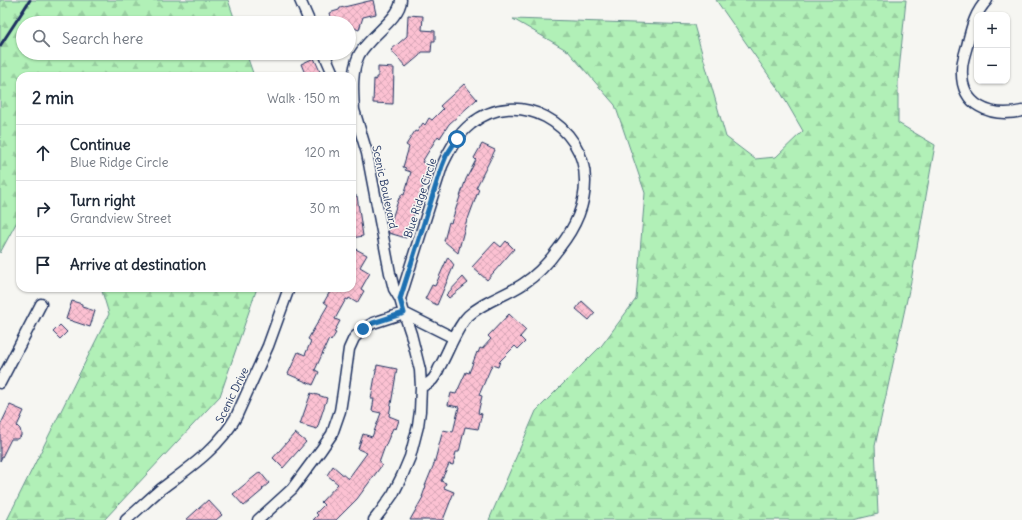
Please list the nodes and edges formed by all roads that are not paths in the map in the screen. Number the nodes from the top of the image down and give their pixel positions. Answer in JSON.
{"nodes":[{"id":1,"x":300,"y":0,"type":"edge"},
{"id":2,"x":401,"y":0,"type":"edge"},
{"id":3,"x":987,"y":0,"type":"edge"},
{"id":4,"x":307,"y":16,"type":"edge"},
{"id":5,"x":327,"y":60,"type":"edge"},
{"id":6,"x":332,"y":72,"type":"edge"},
{"id":7,"x":354,"y":72,"type":"edge"},
{"id":8,"x":1022,"y":111,"type":"edge"},
{"id":9,"x":356,"y":118,"type":"edge"},
{"id":10,"x":288,"y":292,"type":"edge"},
{"id":11,"x":400,"y":299,"type":"junction"},
{"id":12,"x":41,"y":304,"type":"dead end"},
{"id":13,"x":404,"y":313,"type":"junction"},
{"id":14,"x":454,"y":338,"type":"junction"},
{"id":15,"x":0,"y":383,"type":"edge"},
{"id":16,"x":421,"y":387,"type":"junction"},
{"id":17,"x":126,"y":520,"type":"edge"},
{"id":18,"x":258,"y":520,"type":"edge"},
{"id":19,"x":374,"y":520,"type":"edge"}],
"edges":[{"from":1,"to":4,"type":"street"},
{"from":2,"to":7,"type":"street","name":"Scenic Boulevard"},
{"from":3,"to":8,"type":"street"},
{"from":5,"to":6,"type":"street"},
{"from":9,"to":11,"type":"street","name":"Scenic Boulevard"},
{"from":10,"to":17,"type":"street","name":"Scenic Drive"},
{"from":11,"to":13,"type":"street","name":"Scenic Boulevard"},
{"from":11,"to":14,"type":"street","name":"Blue Ridge Circle"},
{"from":12,"to":15,"type":"street"},
{"from":13,"to":14,"type":"street"},
{"from":13,"to":16,"type":"street","name":"Scenic Boulevard"},
{"from":13,"to":18,"type":"street"},
{"from":14,"to":16,"type":"street","name":"Blue Ridge Circle"},
{"from":16,"to":19,"type":"street","name":"Scenic Boulevard"}]}
